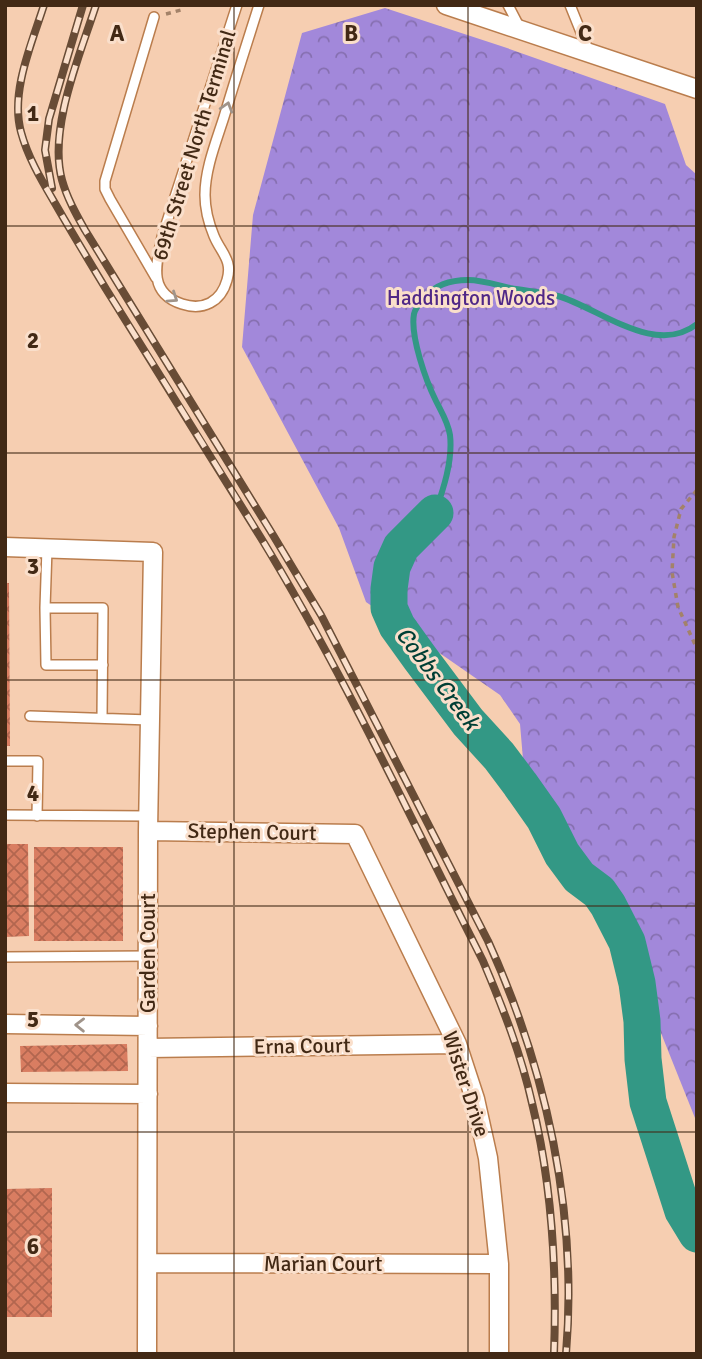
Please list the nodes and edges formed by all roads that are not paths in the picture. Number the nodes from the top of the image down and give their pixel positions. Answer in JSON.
{"nodes":[{"id":1,"x":237,"y":5,"type":"edge"},
{"id":2,"x":259,"y":5,"type":"edge"},
{"id":3,"x":446,"y":5,"type":"edge"},
{"id":4,"x":508,"y":5,"type":"edge"},
{"id":5,"x":570,"y":5,"type":"edge"},
{"id":6,"x":154,"y":17,"type":"dead end"},
{"id":7,"x":521,"y":31,"type":"junction"},
{"id":8,"x":590,"y":54,"type":"junction"},
{"id":9,"x":697,"y":89,"type":"edge"},
{"id":10,"x":156,"y":279,"type":"junction"},
{"id":11,"x":5,"y":547,"type":"edge"},
{"id":12,"x":47,"y":548,"type":"junction"},
{"id":13,"x":46,"y":608,"type":"junction"},
{"id":14,"x":103,"y":665,"type":"junction"},
{"id":15,"x":30,"y":716,"type":"dead end"},
{"id":16,"x":103,"y":718,"type":"junction"},
{"id":17,"x":150,"y":720,"type":"junction"},
{"id":18,"x":5,"y":761,"type":"edge"},
{"id":19,"x":5,"y":815,"type":"edge"},
{"id":20,"x":37,"y":816,"type":"junction"},
{"id":21,"x":148,"y":823,"type":"junction"},
{"id":22,"x":355,"y":834,"type":"joint"},
{"id":23,"x":148,"y":956,"type":"junction"},
{"id":24,"x":5,"y":957,"type":"edge"},
{"id":25,"x":5,"y":1024,"type":"edge"},
{"id":26,"x":148,"y":1027,"type":"junction"},
{"id":27,"x":457,"y":1044,"type":"junction"},
{"id":28,"x":148,"y":1048,"type":"junction"},
{"id":29,"x":5,"y":1093,"type":"edge"},
{"id":30,"x":148,"y":1094,"type":"junction"},
{"id":31,"x":148,"y":1263,"type":"junction"},
{"id":32,"x":499,"y":1264,"type":"junction"},
{"id":33,"x":147,"y":1354,"type":"edge"},
{"id":34,"x":499,"y":1354,"type":"edge"}],
"edges":[{"from":1,"to":10,"type":"lane","name":"69th Street North Terminal"},
{"from":10,"to":2,"type":"lane","name":"69th Street North Terminal","one_way":true},
{"from":3,"to":7,"type":"street"},
{"from":4,"to":7,"type":"lane"},
{"from":5,"to":8,"type":"lane"},
{"from":6,"to":10,"type":"lane"},
{"from":7,"to":8,"type":"street"},
{"from":8,"to":9,"type":"street"},
{"from":11,"to":12,"type":"street"},
{"from":12,"to":13,"type":"lane"},
{"from":12,"to":17,"type":"street","name":"Garden Court"},
{"from":13,"to":14,"type":"lane"},
{"from":13,"to":14,"type":"lane"},
{"from":14,"to":16,"type":"lane"},
{"from":15,"to":16,"type":"lane"},
{"from":16,"to":17,"type":"lane"},
{"from":17,"to":21,"type":"street","name":"Garden Court"},
{"from":18,"to":20,"type":"lane"},
{"from":19,"to":20,"type":"lane"},
{"from":20,"to":21,"type":"lane"},
{"from":21,"to":22,"type":"street","name":"Stephen Court"},
{"from":21,"to":23,"type":"street","name":"Garden Court"},
{"from":22,"to":27,"type":"street","name":"Wister Drive"},
{"from":23,"to":24,"type":"lane"},
{"from":23,"to":26,"type":"street","name":"Garden Court"},
{"from":26,"to":25,"type":"street","one_way":true},
{"from":26,"to":28,"type":"street","name":"Garden Court"},
{"from":27,"to":28,"type":"street","name":"Erna Court"},
{"from":27,"to":32,"type":"street","name":"Wister Drive"},
{"from":28,"to":30,"type":"street","name":"Garden Court"},
{"from":29,"to":30,"type":"street"},
{"from":30,"to":31,"type":"street","name":"Garden Court"},
{"from":31,"to":32,"type":"street","name":"Marian Court"},
{"from":31,"to":33,"type":"street","name":"Garden Court"},
{"from":32,"to":34,"type":"street","name":"Wister Drive"}]}
